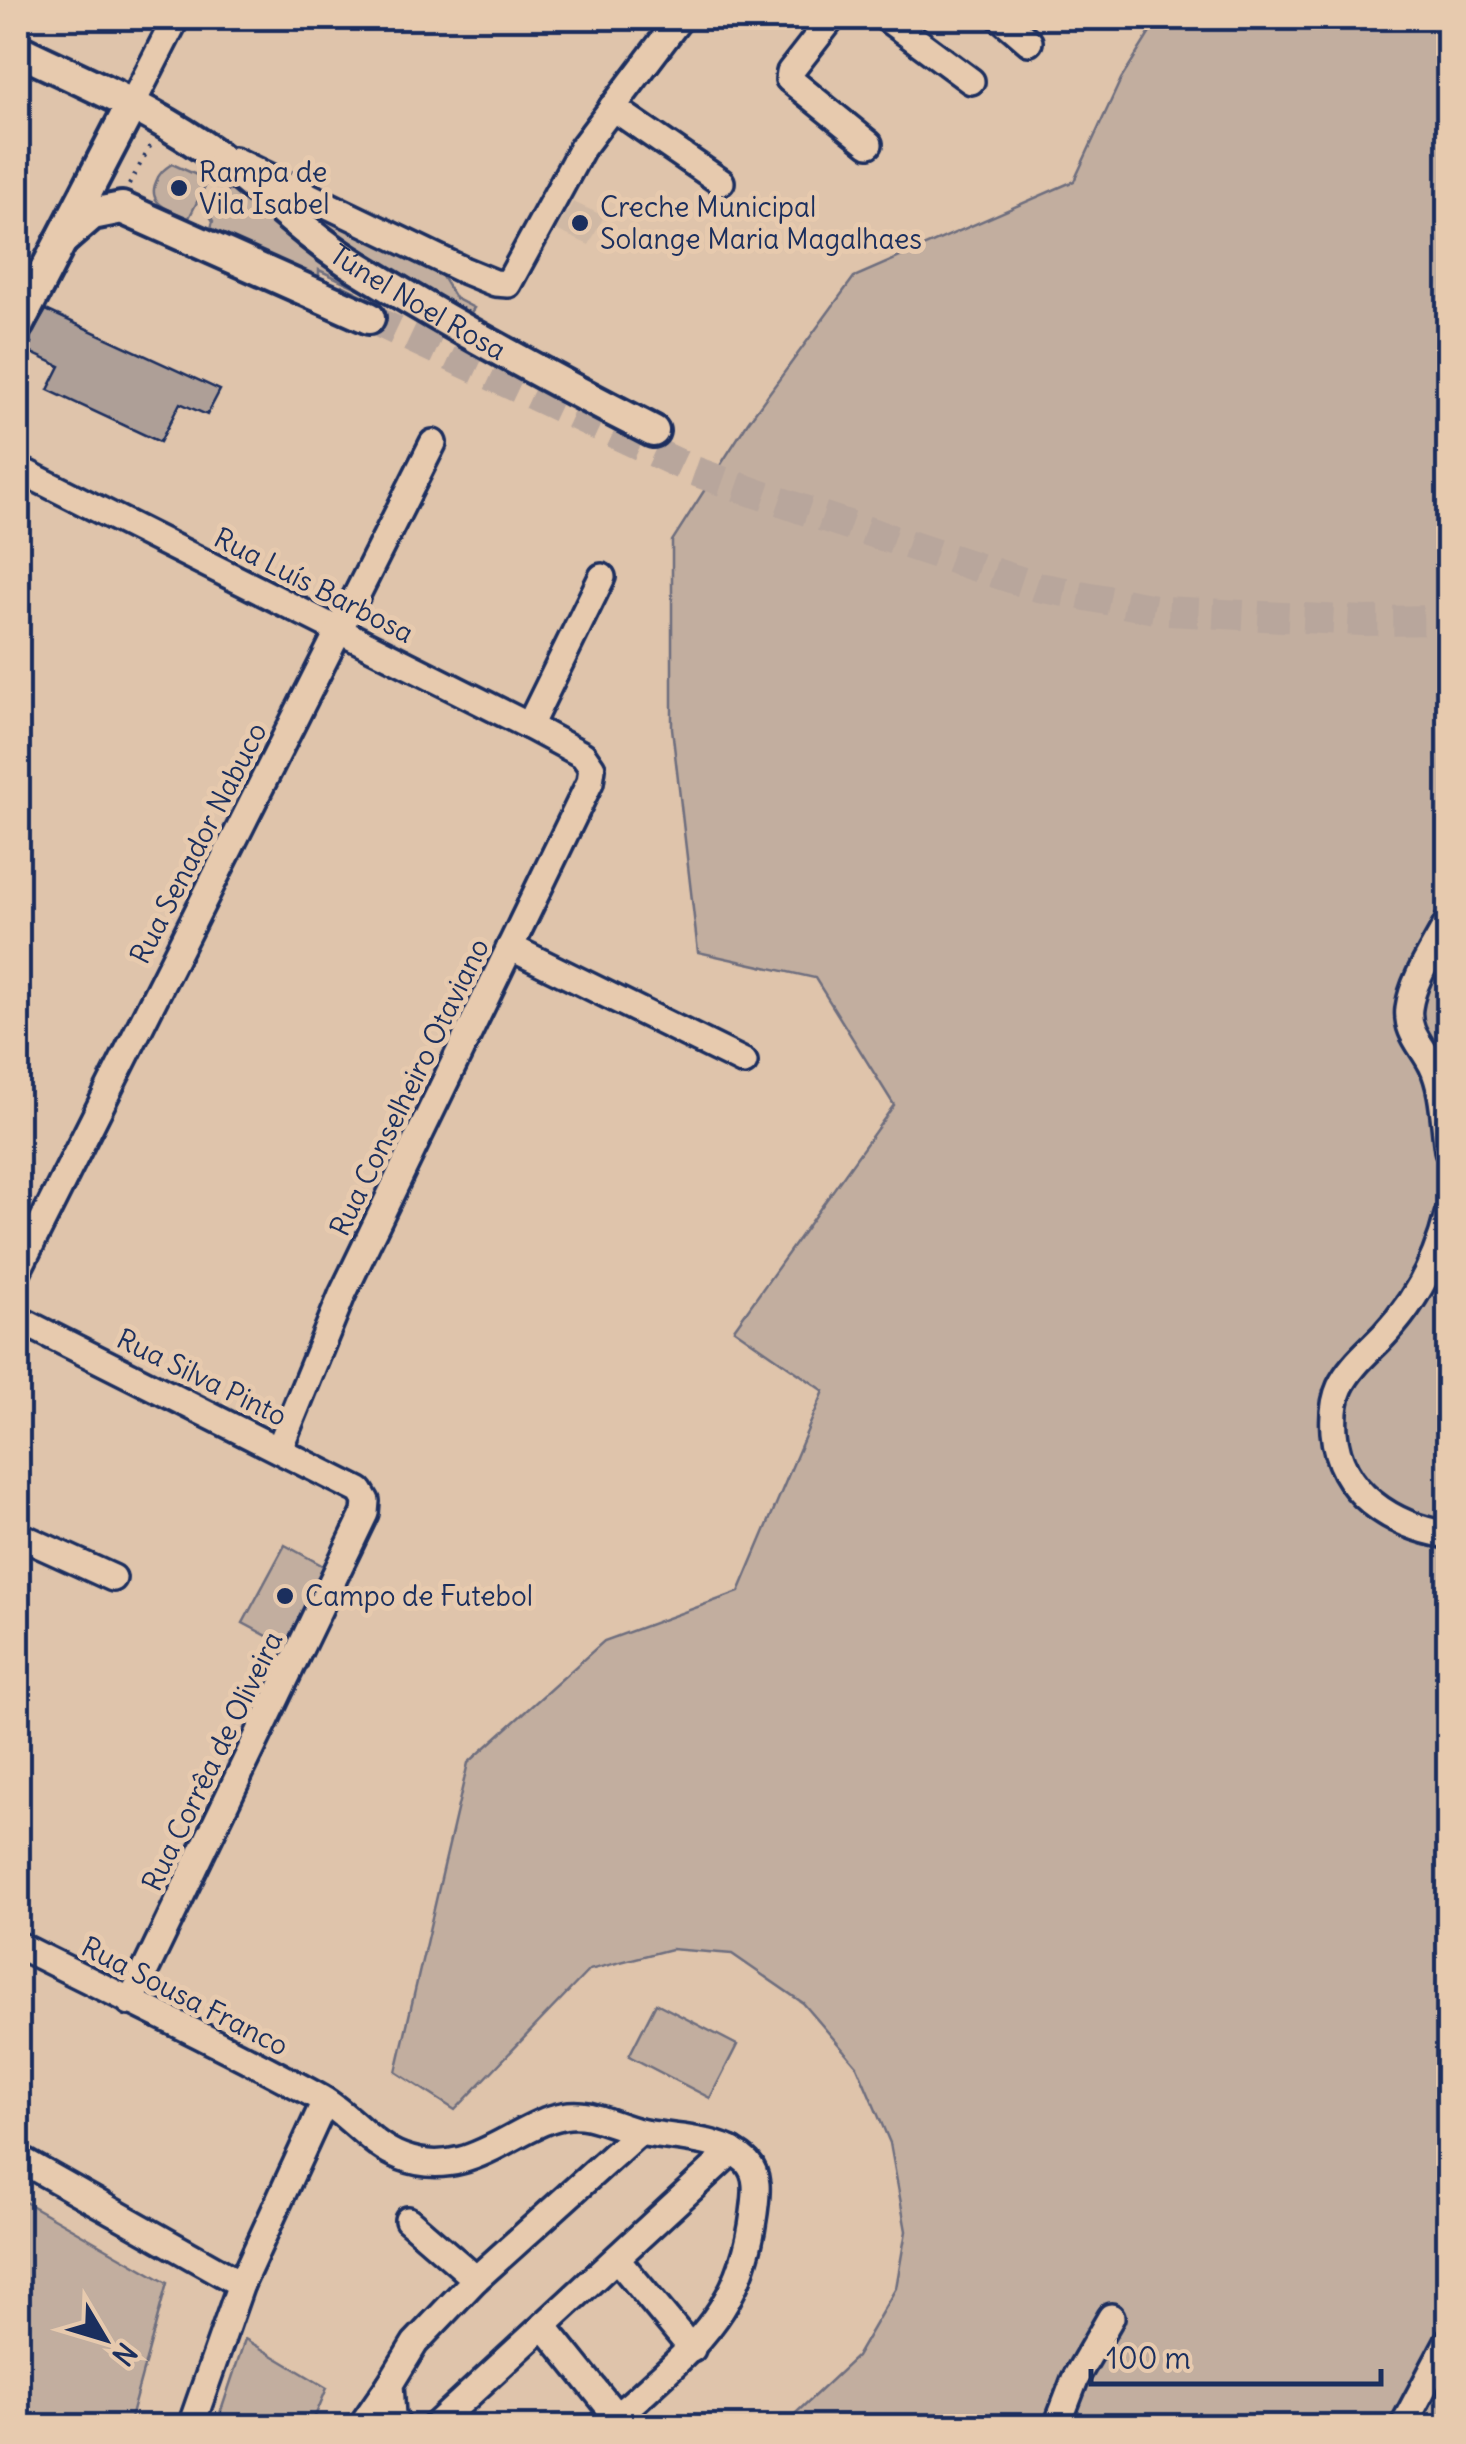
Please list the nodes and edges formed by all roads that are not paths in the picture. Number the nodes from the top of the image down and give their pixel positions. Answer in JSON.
{"nodes":[{"id":1,"x":176,"y":18,"type":"edge"},
{"id":2,"x":680,"y":18,"type":"edge"},
{"id":3,"x":886,"y":18,"type":"edge"},
{"id":4,"x":1001,"y":18,"type":"edge"},
{"id":5,"x":820,"y":22,"type":"edge"},
{"id":6,"x":1029,"y":42,"type":"dead end"},
{"id":7,"x":18,"y":50,"type":"edge"},
{"id":8,"x":970,"y":81,"type":"dead end"},
{"id":9,"x":131,"y":106,"type":"junction"},
{"id":10,"x":612,"y":107,"type":"junction"},
{"id":11,"x":201,"y":144,"type":"junction"},
{"id":12,"x":869,"y":144,"type":"dead end"},
{"id":13,"x":721,"y":182,"type":"dead end"},
{"id":14,"x":61,"y":241,"type":"junction"},
{"id":15,"x":370,"y":318,"type":"tunnel mouth"},
{"id":16,"x":18,"y":324,"type":"edge"},
{"id":17,"x":652,"y":431,"type":"dead end"},
{"id":18,"x":433,"y":443,"type":"dead end"},
{"id":19,"x":18,"y":470,"type":"edge"},
{"id":20,"x":602,"y":578,"type":"dead end"},
{"id":21,"x":338,"y":631,"type":"junction"},
{"id":22,"x":529,"y":726,"type":"junction"},
{"id":23,"x":583,"y":755,"type":"joint"},
{"id":24,"x":1448,"y":922,"type":"edge"},
{"id":25,"x":510,"y":946,"type":"junction"},
{"id":26,"x":744,"y":1062,"type":"dead end"},
{"id":27,"x":1448,"y":1150,"type":"edge"},
{"id":28,"x":1448,"y":1215,"type":"edge"},
{"id":29,"x":18,"y":1270,"type":"edge"},
{"id":30,"x":18,"y":1319,"type":"edge"},
{"id":31,"x":279,"y":1448,"type":"junction"},
{"id":32,"x":360,"y":1491,"type":"joint"},
{"id":33,"x":18,"y":1535,"type":"edge"},
{"id":34,"x":1448,"y":1535,"type":"edge"},
{"id":35,"x":113,"y":1578,"type":"dead end"},
{"id":36,"x":18,"y":1945,"type":"edge"},
{"id":37,"x":130,"y":2002,"type":"junction"},
{"id":38,"x":326,"y":2101,"type":"junction"},
{"id":39,"x":639,"y":2132,"type":"junction"},
{"id":40,"x":732,"y":2150,"type":"junction"},
{"id":41,"x":18,"y":2158,"type":"edge"},
{"id":42,"x":408,"y":2220,"type":"dead end"},
{"id":43,"x":618,"y":2259,"type":"junction"},
{"id":44,"x":476,"y":2279,"type":"junction"},
{"id":45,"x":241,"y":2284,"type":"junction"},
{"id":46,"x":1111,"y":2317,"type":"dead end"},
{"id":47,"x":544,"y":2326,"type":"junction"},
{"id":48,"x":1448,"y":2341,"type":"edge"},
{"id":49,"x":692,"y":2350,"type":"junction"},
{"id":50,"x":390,"y":2384,"type":"junction"},
{"id":51,"x":609,"y":2422,"type":"edge"},
{"id":52,"x":191,"y":2426,"type":"edge"},
{"id":53,"x":360,"y":2426,"type":"edge"},
{"id":54,"x":398,"y":2426,"type":"edge"},
{"id":55,"x":435,"y":2426,"type":"edge"},
{"id":56,"x":1057,"y":2426,"type":"edge"},
{"id":57,"x":1403,"y":2426,"type":"edge"}],
"edges":[{"from":1,"to":9,"type":"street"},
{"from":2,"to":10,"type":"street"},
{"from":3,"to":8,"type":"street"},
{"from":4,"to":6,"type":"street"},
{"from":5,"to":12,"type":"street"},
{"from":7,"to":9,"type":"main road","name":"Túnel Noel Rosa"},
{"from":9,"to":11,"type":"main road","name":"Túnel Noel Rosa"},
{"from":9,"to":14,"type":"main road"},
{"from":10,"to":11,"type":"street"},
{"from":10,"to":13,"type":"street"},
{"from":11,"to":17,"type":"main road","name":"Túnel Noel Rosa"},
{"from":14,"to":15,"type":"main road","name":"Túnel Noel Rosa"},
{"from":14,"to":16,"type":"main road"},
{"from":18,"to":21,"type":"street","name":"Rua Senador Nabuco"},
{"from":19,"to":21,"type":"street","name":"Rua Luís Barbosa"},
{"from":20,"to":22,"type":"street"},
{"from":21,"to":22,"type":"street","name":"Rua Luís Barbosa"},
{"from":21,"to":29,"type":"street","name":"Rua Senador Nabuco"},
{"from":22,"to":23,"type":"street","name":"Rua Luís Barbosa"},
{"from":23,"to":25,"type":"street","name":"Rua Conselheiro Otaviano"},
{"from":24,"to":27,"type":"street"},
{"from":25,"to":26,"type":"street"},
{"from":25,"to":31,"type":"street","name":"Rua Conselheiro Otaviano"},
{"from":28,"to":34,"type":"street"},
{"from":30,"to":31,"type":"street","name":"Rua Silva Pinto"},
{"from":31,"to":32,"type":"street","name":"Rua Silva Pinto"},
{"from":32,"to":37,"type":"street","name":"Rua Corrêa de Oliveira"},
{"from":33,"to":35,"type":"street"},
{"from":36,"to":37,"type":"street","name":"Rua Sousa Franco"},
{"from":37,"to":38,"type":"street","name":"Rua Sousa Franco"},
{"from":38,"to":39,"type":"street","name":"Rua Sousa Franco"},
{"from":38,"to":45,"type":"street"},
{"from":39,"to":40,"type":"street","name":"Rua Sousa Franco"},
{"from":39,"to":44,"type":"street"},
{"from":40,"to":43,"type":"street"},
{"from":40,"to":49,"type":"street"},
{"from":41,"to":45,"type":"street"},
{"from":42,"to":44,"type":"street"},
{"from":43,"to":47,"type":"street"},
{"from":43,"to":49,"type":"street"},
{"from":44,"to":50,"type":"street"},
{"from":45,"to":52,"type":"street"},
{"from":46,"to":56,"type":"street"},
{"from":47,"to":51,"type":"street"},
{"from":47,"to":55,"type":"street"},
{"from":48,"to":57,"type":"street"},
{"from":49,"to":51,"type":"street"},
{"from":50,"to":53,"type":"street"},
{"from":50,"to":54,"type":"street"}]}
